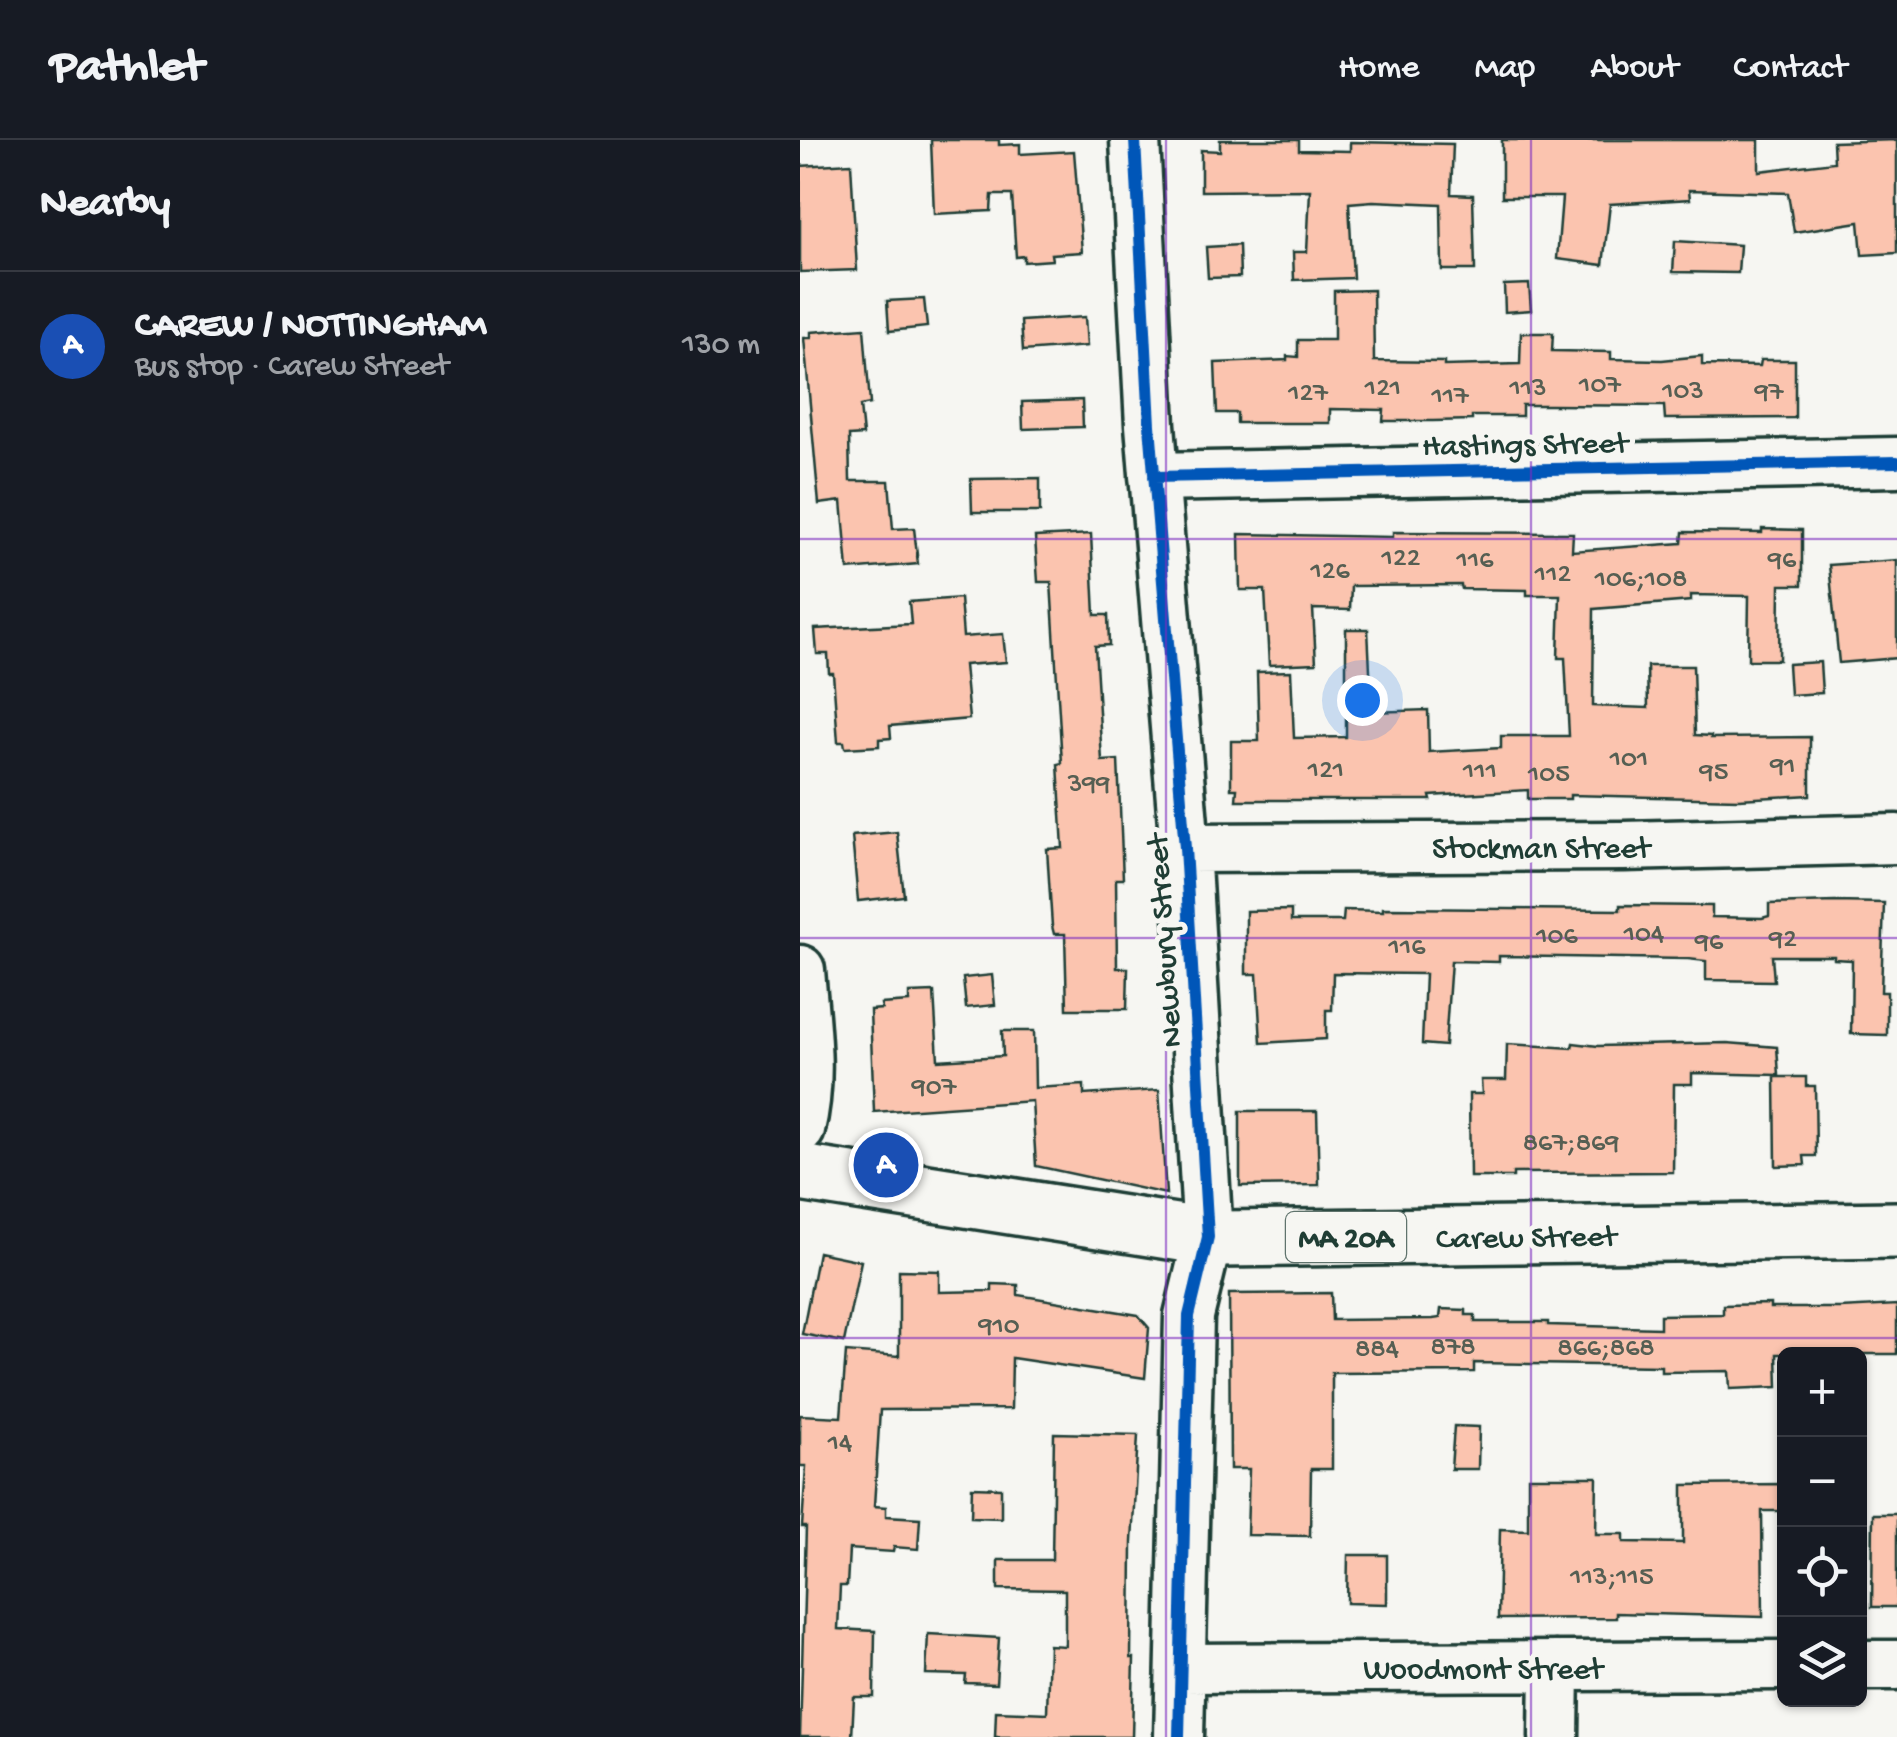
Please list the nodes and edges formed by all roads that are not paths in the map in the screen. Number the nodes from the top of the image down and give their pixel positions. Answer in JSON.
{"nodes":[{"id":1,"x":1134,"y":140,"type":"edge"},
{"id":2,"x":1897,"y":462,"type":"edge"},
{"id":3,"x":1154,"y":476,"type":"junction"},
{"id":4,"x":1897,"y":839,"type":"edge"},
{"id":5,"x":1185,"y":848,"type":"junction"},
{"id":6,"x":800,"y":970,"type":"edge"},
{"id":7,"x":800,"y":1129,"type":"edge"},
{"id":8,"x":800,"y":1173,"type":"edge"},
{"id":9,"x":1897,"y":1230,"type":"edge"},
{"id":10,"x":1208,"y":1237,"type":"junction"},
{"id":11,"x":1897,"y":1664,"type":"edge"},
{"id":12,"x":1777,"y":1665,"type":"edge"},
{"id":13,"x":1867,"y":1665,"type":"edge"},
{"id":14,"x":1555,"y":1666,"type":"junction"},
{"id":15,"x":1181,"y":1668,"type":"junction"},
{"id":16,"x":1179,"y":1737,"type":"edge"},
{"id":17,"x":1554,"y":1737,"type":"edge"}],
"edges":[{"from":1,"to":3,"type":"street","name":"Newbury Street"},
{"from":2,"to":3,"type":"street","name":"Hastings Street"},
{"from":3,"to":5,"type":"street","name":"Newbury Street"},
{"from":4,"to":5,"type":"street","name":"Stockman Street"},
{"from":5,"to":10,"type":"street","name":"Newbury Street"},
{"from":6,"to":7,"type":"street"},
{"from":8,"to":10,"type":"main road","name":"Carew Street","number":"MA 20A"},
{"from":9,"to":10,"type":"main road","name":"Carew Street","number":"MA 20A"},
{"from":10,"to":15,"type":"street","name":"Newbury Street"},
{"from":11,"to":13,"type":"street"},
{"from":12,"to":14,"type":"street","name":"Woodmont Street"},
{"from":14,"to":15,"type":"street","name":"Woodmont Street"},
{"from":14,"to":17,"type":"street"},
{"from":15,"to":16,"type":"street","name":"Newbury Street"}]}
